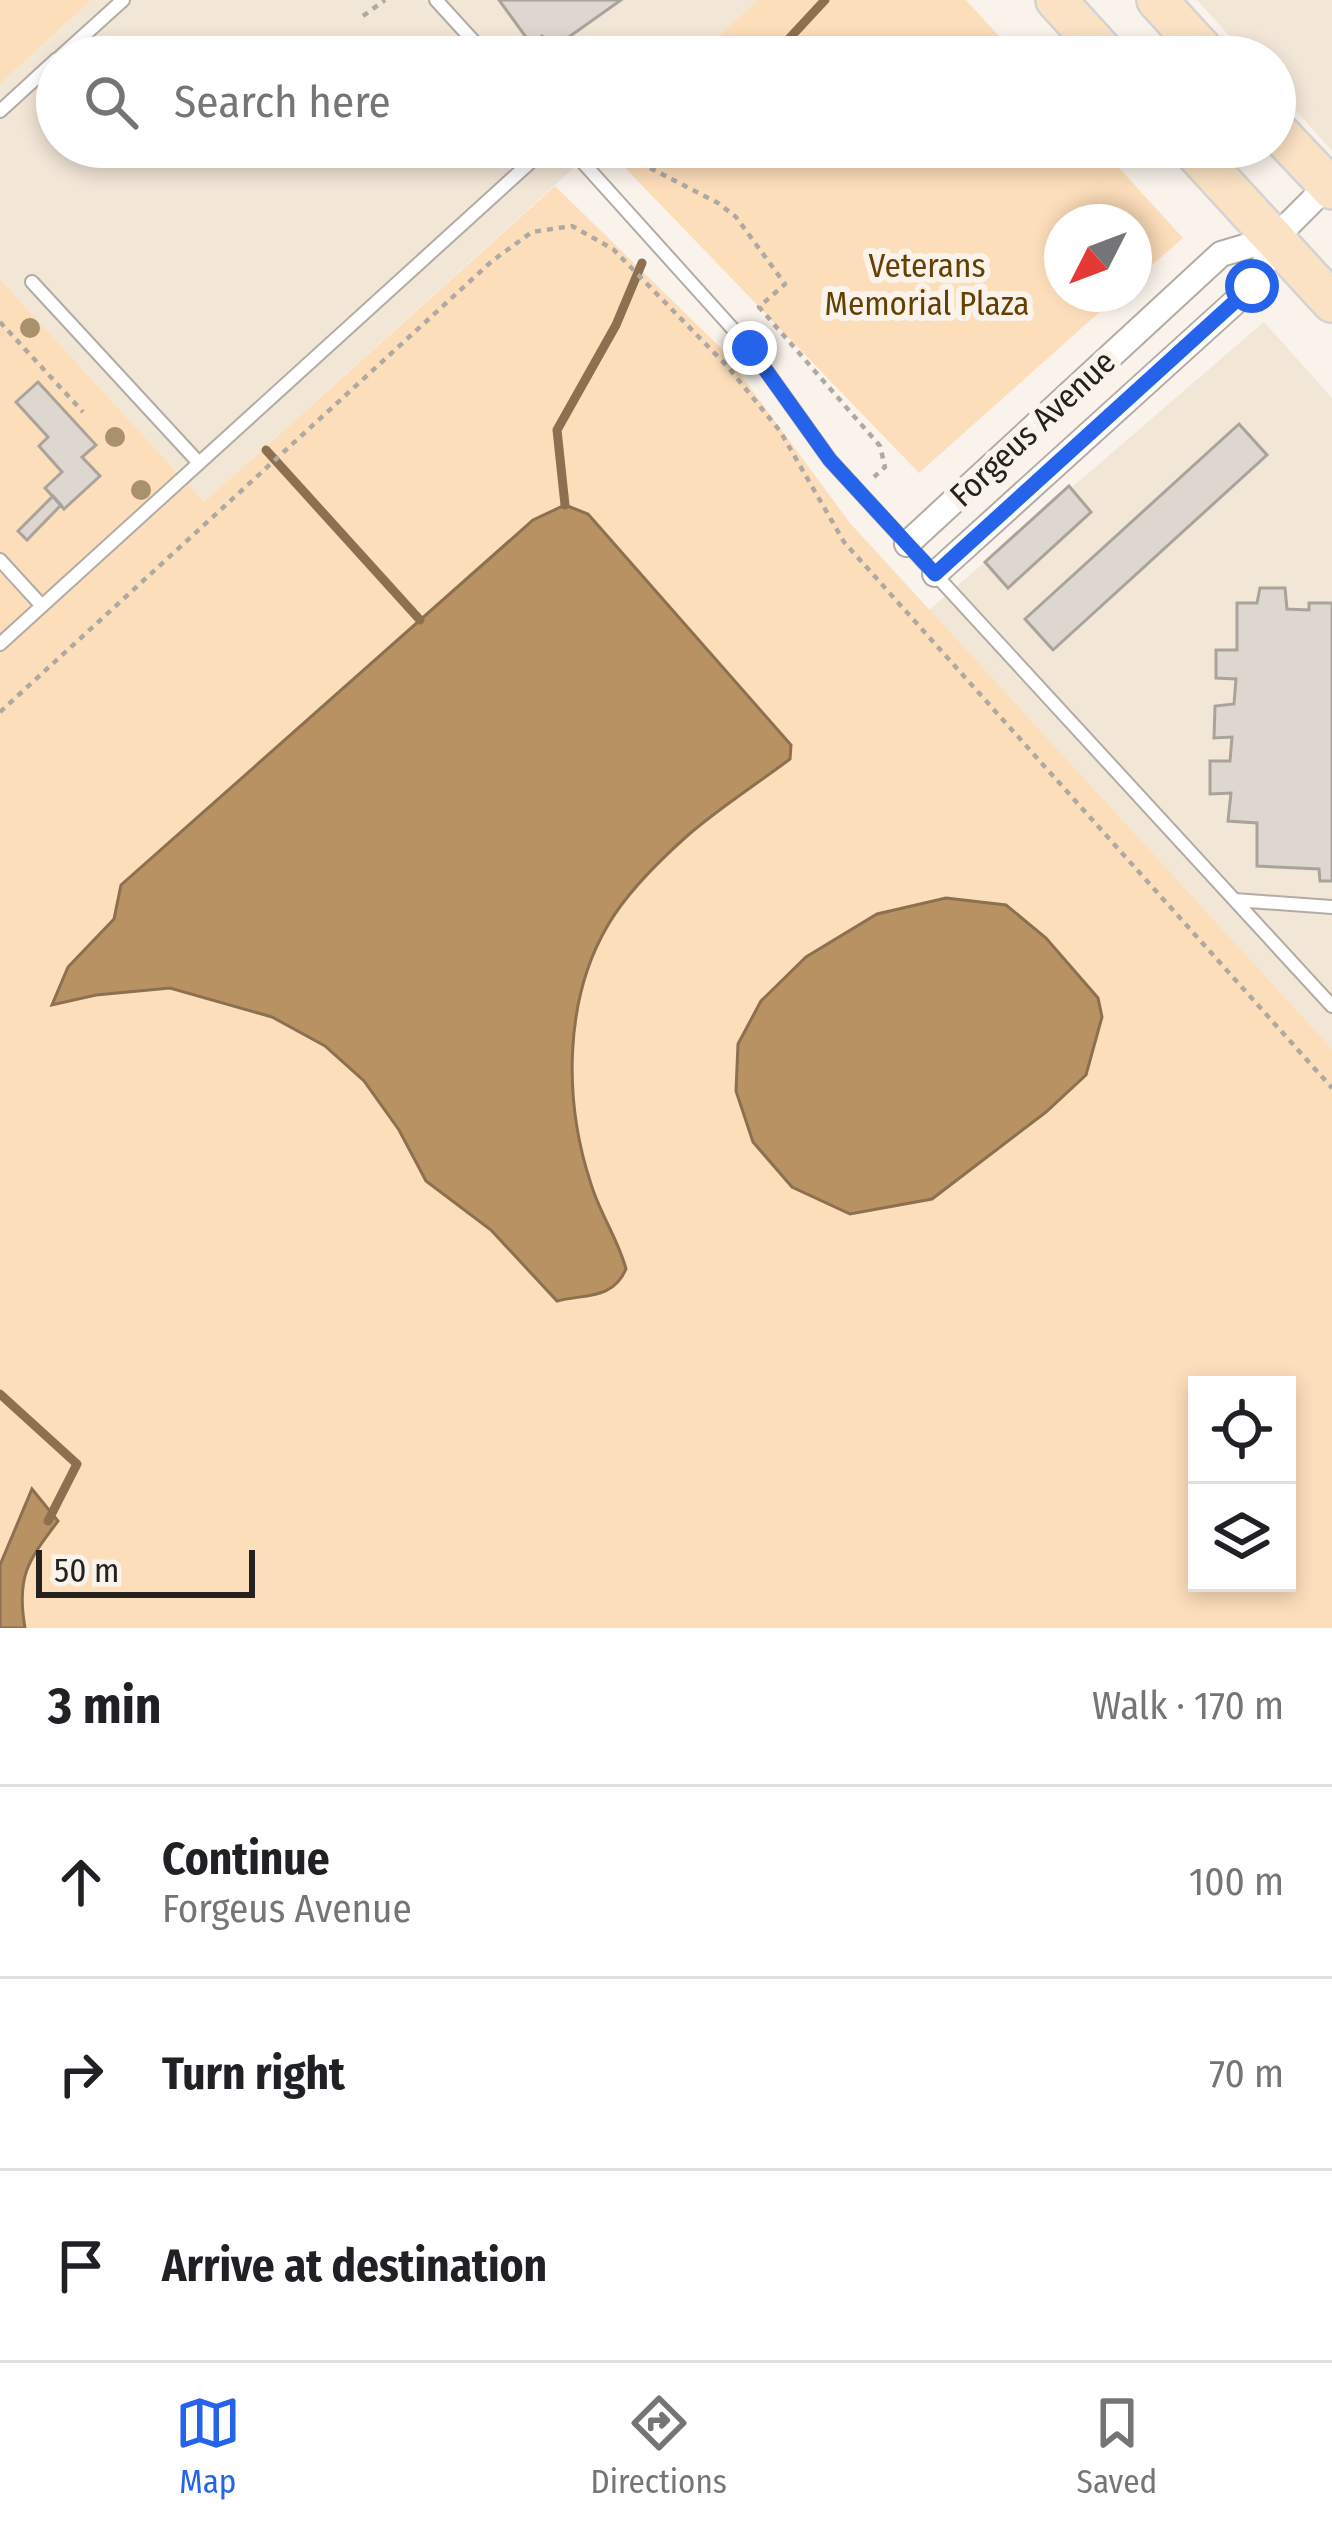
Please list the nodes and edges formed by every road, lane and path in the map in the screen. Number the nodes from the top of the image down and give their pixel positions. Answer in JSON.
{"nodes":[{"id":1,"x":122,"y":0,"type":"edge"},
{"id":2,"x":385,"y":0,"type":"edge"},
{"id":3,"x":436,"y":0,"type":"edge"},
{"id":4,"x":1056,"y":0,"type":"edge"},
{"id":5,"x":1157,"y":0,"type":"edge"},
{"id":6,"x":362,"y":16,"type":"dead end"},
{"id":7,"x":82,"y":36,"type":"edge"},
{"id":8,"x":469,"y":36,"type":"edge"},
{"id":9,"x":1089,"y":36,"type":"edge"},
{"id":10,"x":1190,"y":36,"type":"edge"},
{"id":11,"x":36,"y":78,"type":"edge"},
{"id":12,"x":0,"y":111,"type":"edge"},
{"id":13,"x":1296,"y":149,"type":"edge"},
{"id":14,"x":524,"y":168,"type":"edge"},
{"id":15,"x":588,"y":168,"type":"edge"},
{"id":16,"x":648,"y":168,"type":"edge"},
{"id":17,"x":1210,"y":168,"type":"edge"},
{"id":18,"x":1331,"y":185,"type":"edge"},
{"id":19,"x":1275,"y":238,"type":"junction"},
{"id":20,"x":32,"y":281,"type":"dead end"},
{"id":21,"x":1332,"y":302,"type":"edge"},
{"id":22,"x":1,"y":324,"type":"edge"},
{"id":23,"x":83,"y":412,"type":"dead end"},
{"id":24,"x":200,"y":463,"type":"junction"},
{"id":25,"x":858,"y":490,"type":"junction"},
{"id":26,"x":908,"y":544,"type":"junction"},
{"id":27,"x":0,"y":560,"type":"edge"},
{"id":28,"x":935,"y":574,"type":"junction"},
{"id":29,"x":42,"y":606,"type":"junction"},
{"id":30,"x":0,"y":644,"type":"edge"},
{"id":31,"x":0,"y":712,"type":"edge"},
{"id":32,"x":1234,"y":900,"type":"junction"},
{"id":33,"x":1332,"y":907,"type":"edge"},
{"id":34,"x":1332,"y":1006,"type":"edge"},
{"id":35,"x":1332,"y":1088,"type":"edge"}],
"edges":[{"from":1,"to":7,"type":"lane"},
{"from":2,"to":6,"type":"path"},
{"from":3,"to":8,"type":"lane"},
{"from":4,"to":9,"type":"main road"},
{"from":5,"to":10,"type":"main road"},
{"from":11,"to":12,"type":"lane"},
{"from":13,"to":18,"type":"main road"},
{"from":14,"to":24,"type":"lane"},
{"from":15,"to":25,"type":"lane"},
{"from":16,"to":25,"type":"path"},
{"from":17,"to":19,"type":"main road"},
{"from":18,"to":19,"type":"street","name":"Forgeus Avenue"},
{"from":19,"to":21,"type":"main road"},
{"from":19,"to":26,"type":"street","name":"Forgeus Avenue"},
{"from":19,"to":28,"type":"street","name":"Forgeus Avenue"},
{"from":20,"to":24,"type":"lane"},
{"from":22,"to":23,"type":"path"},
{"from":24,"to":29,"type":"lane"},
{"from":25,"to":26,"type":"lane"},
{"from":26,"to":28,"type":"lane"},
{"from":27,"to":29,"type":"lane"},
{"from":28,"to":32,"type":"lane"},
{"from":29,"to":30,"type":"lane"},
{"from":31,"to":35,"type":"path"},
{"from":32,"to":33,"type":"lane"},
{"from":32,"to":34,"type":"lane"}]}
